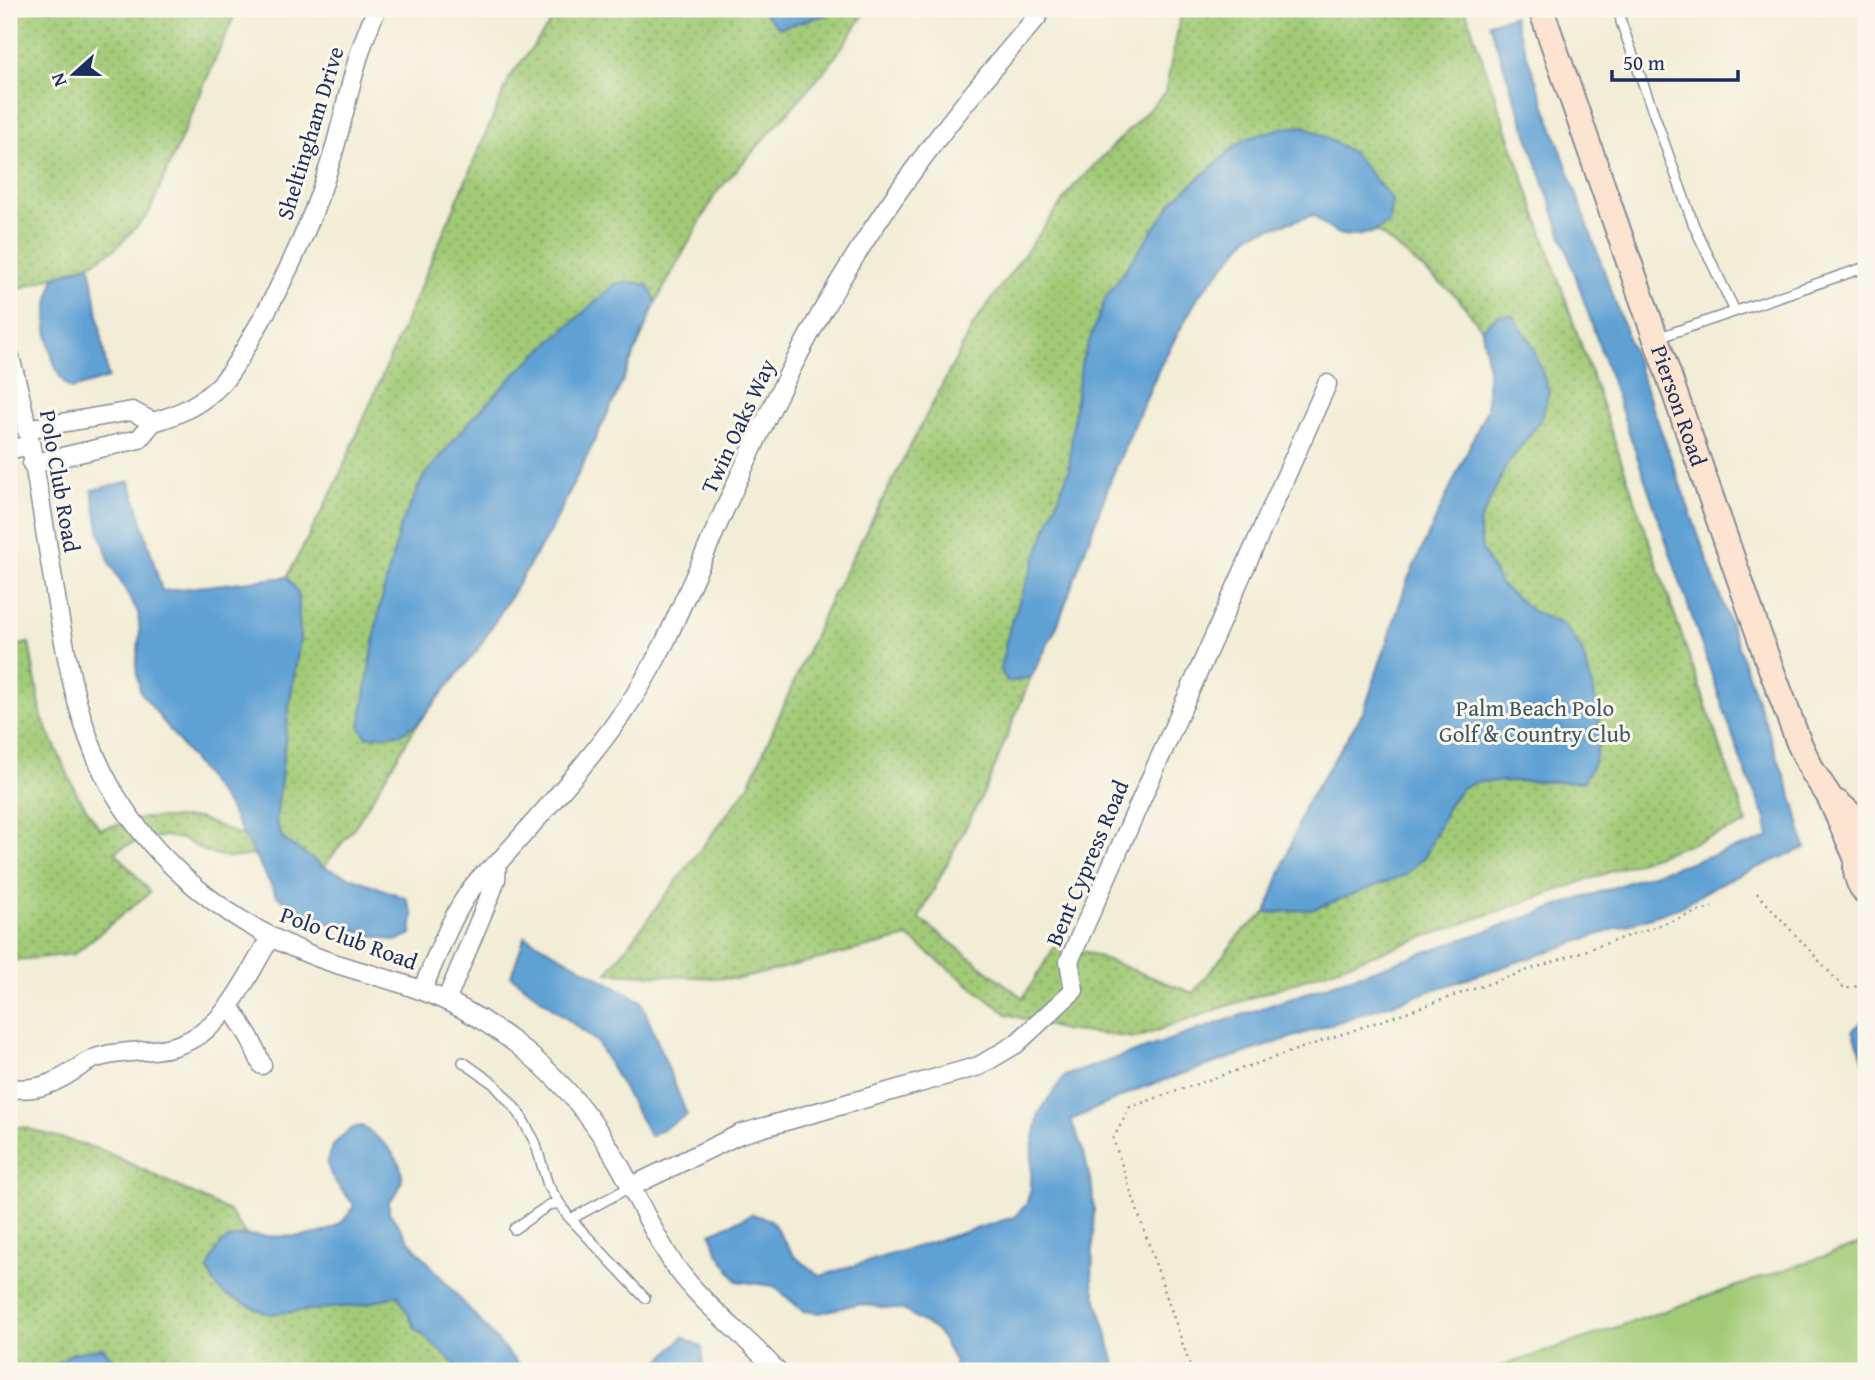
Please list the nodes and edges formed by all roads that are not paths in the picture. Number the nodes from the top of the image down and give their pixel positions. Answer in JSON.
{"nodes":[{"id":1,"x":377,"y":9,"type":"edge"},
{"id":2,"x":1541,"y":9,"type":"edge"},
{"id":3,"x":1620,"y":9,"type":"edge"},
{"id":4,"x":1038,"y":16,"type":"dead end"},
{"id":5,"x":1866,"y":267,"type":"edge"},
{"id":6,"x":1735,"y":311,"type":"junction"},
{"id":7,"x":1656,"y":338,"type":"junction"},
{"id":8,"x":9,"y":354,"type":"edge"},
{"id":9,"x":1327,"y":384,"type":"dead end"},
{"id":10,"x":153,"y":422,"type":"junction"},
{"id":11,"x":28,"y":438,"type":"junction"},
{"id":12,"x":9,"y":449,"type":"edge"},
{"id":13,"x":32,"y":464,"type":"junction"},
{"id":14,"x":1829,"y":796,"type":"junction"},
{"id":15,"x":1866,"y":828,"type":"edge"},
{"id":16,"x":1861,"y":851,"type":"edge"},
{"id":17,"x":497,"y":864,"type":"junction"},
{"id":18,"x":1866,"y":893,"type":"edge"},
{"id":19,"x":270,"y":938,"type":"junction"},
{"id":20,"x":422,"y":990,"type":"junction"},
{"id":21,"x":446,"y":1001,"type":"junction"},
{"id":22,"x":230,"y":1006,"type":"junction"},
{"id":23,"x":463,"y":1062,"type":"dead end"},
{"id":24,"x":262,"y":1065,"type":"dead end"},
{"id":25,"x":9,"y":1088,"type":"edge"},
{"id":26,"x":630,"y":1186,"type":"junction"},
{"id":27,"x":559,"y":1203,"type":"junction"},
{"id":28,"x":571,"y":1219,"type":"junction"},
{"id":29,"x":514,"y":1229,"type":"dead end"},
{"id":30,"x":645,"y":1298,"type":"dead end"},
{"id":31,"x":777,"y":1371,"type":"edge"}],
"edges":[{"from":1,"to":10,"type":"street","name":"Sheltingham Drive"},
{"from":2,"to":7,"type":"street","name":"Pierson Road"},
{"from":3,"to":6,"type":"lane"},
{"from":4,"to":17,"type":"street","name":"Twin Oaks Way"},
{"from":5,"to":6,"type":"lane"},
{"from":6,"to":7,"type":"lane"},
{"from":7,"to":14,"type":"street","name":"Pierson Road"},
{"from":8,"to":11,"type":"street","name":"Polo Club Road"},
{"from":9,"to":26,"type":"street","name":"Bent Cypress Road"},
{"from":10,"to":11,"type":"street"},
{"from":10,"to":13,"type":"street","name":"Sheltingham Drive"},
{"from":11,"to":12,"type":"street"},
{"from":11,"to":13,"type":"street","name":"Polo Club Road"},
{"from":13,"to":19,"type":"street","name":"Polo Club Road"},
{"from":14,"to":15,"type":"street","name":"Pierson Road"},
{"from":14,"to":16,"type":"street","name":"Pierson Road"},
{"from":16,"to":18,"type":"street","name":"Pierson Road"},
{"from":17,"to":20,"type":"street","name":"Twin Oaks Way"},
{"from":17,"to":21,"type":"street","name":"Twin Oaks Way"},
{"from":19,"to":20,"type":"street","name":"Polo Club Road"},
{"from":19,"to":22,"type":"street"},
{"from":20,"to":21,"type":"street","name":"Polo Club Road"},
{"from":21,"to":26,"type":"street","name":"Polo Club Road"},
{"from":22,"to":24,"type":"street"},
{"from":22,"to":25,"type":"street"},
{"from":23,"to":27,"type":"lane"},
{"from":26,"to":28,"type":"lane"},
{"from":26,"to":31,"type":"street","name":"Polo Club Road"},
{"from":27,"to":28,"type":"lane"},
{"from":27,"to":29,"type":"lane"},
{"from":28,"to":30,"type":"lane"}]}
